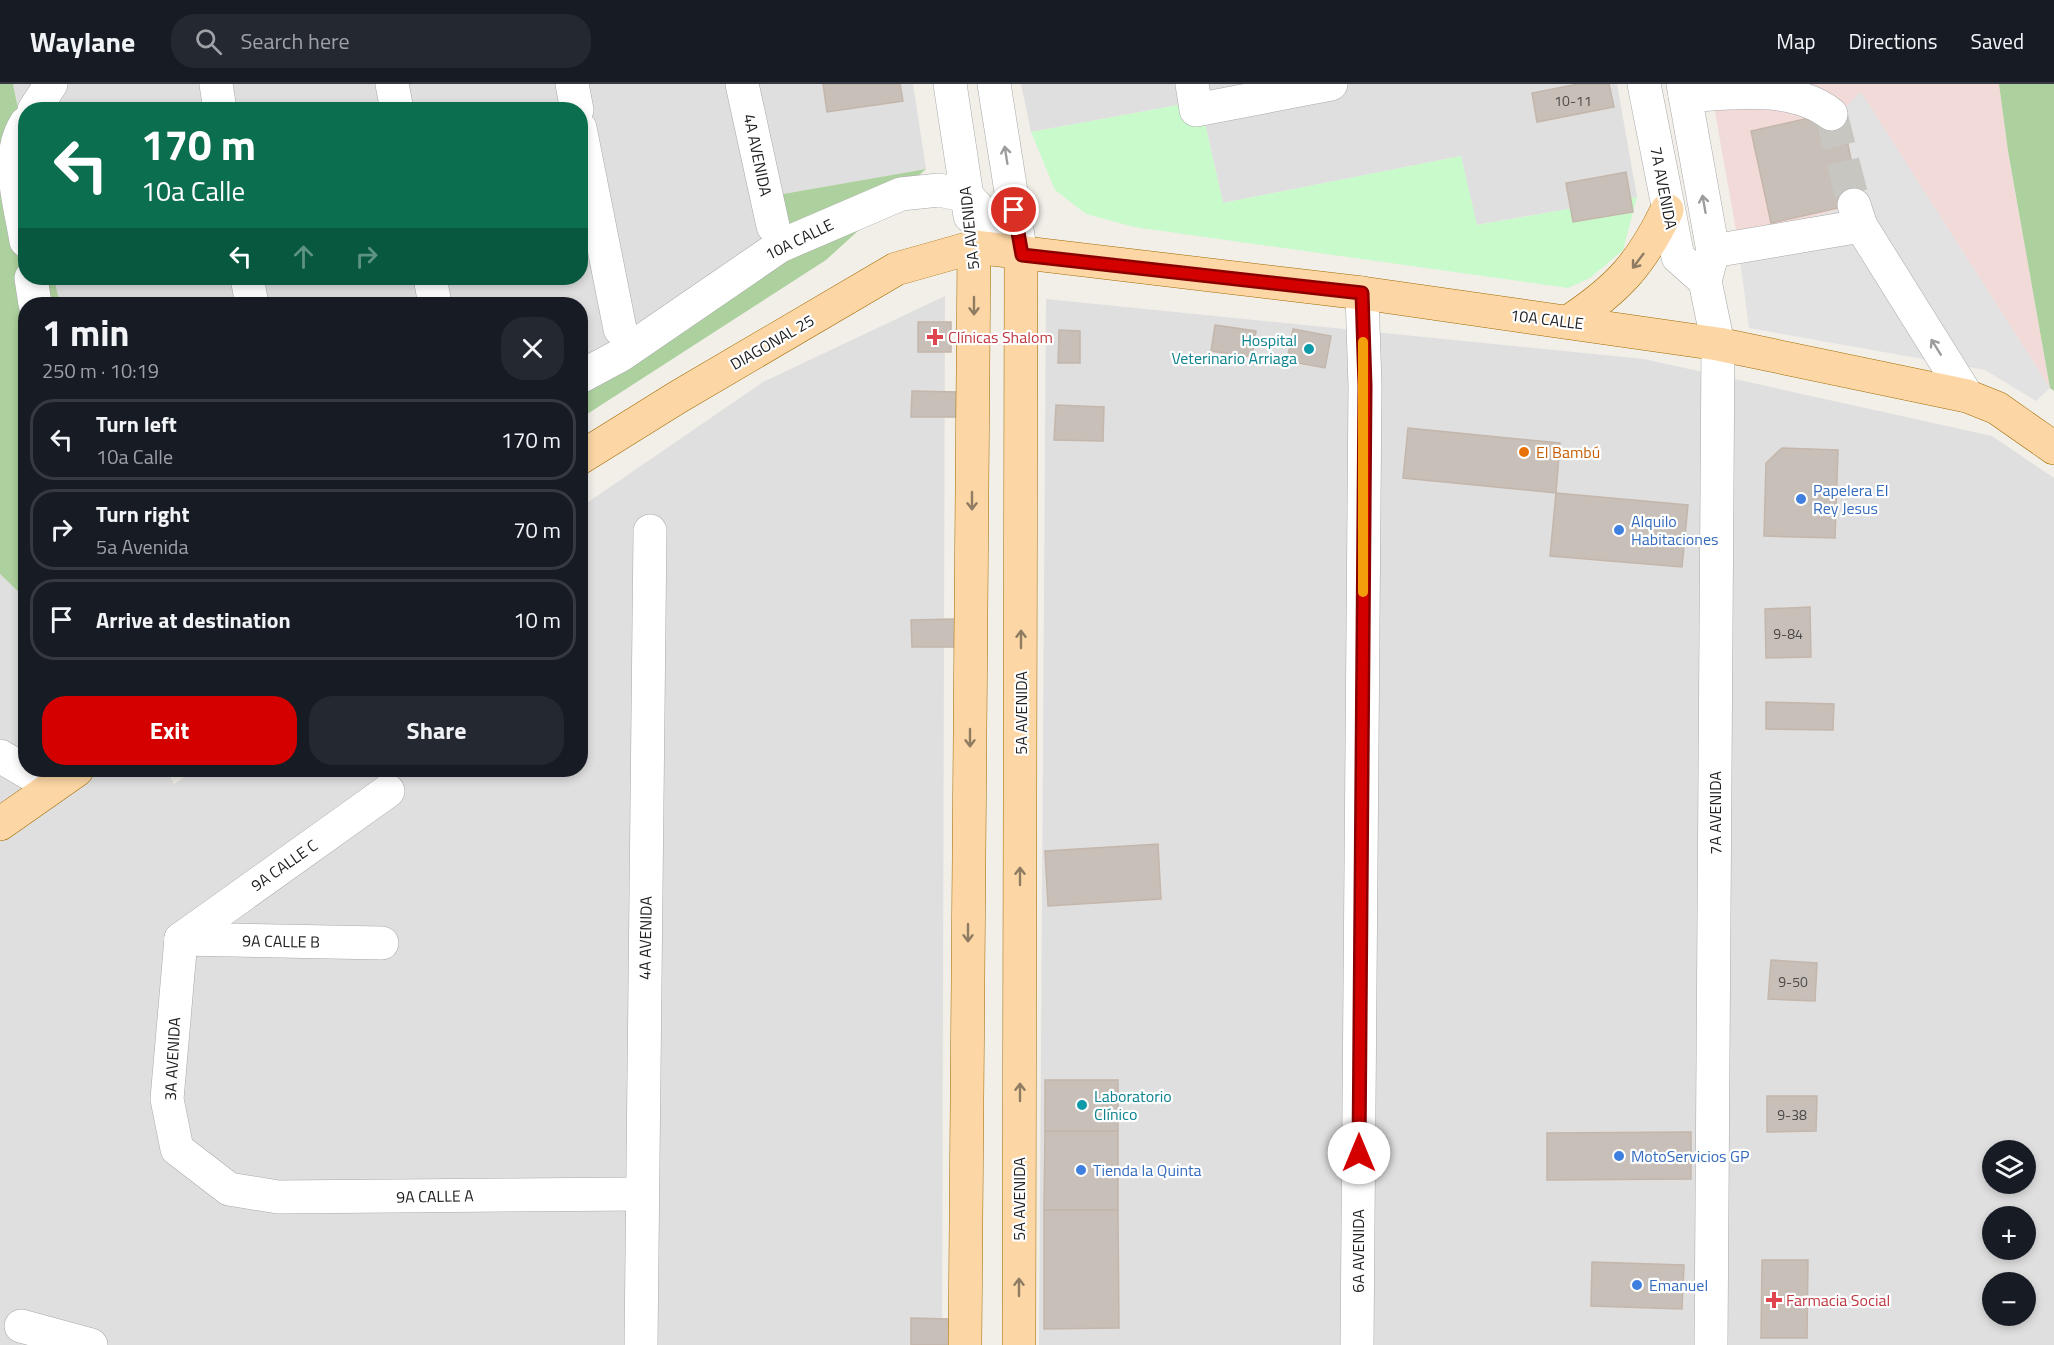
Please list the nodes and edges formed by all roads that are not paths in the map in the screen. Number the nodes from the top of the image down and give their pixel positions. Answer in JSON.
{"nodes":[{"id":1,"x":51,"y":84,"type":"edge"},
{"id":2,"x":216,"y":84,"type":"edge"},
{"id":3,"x":392,"y":84,"type":"edge"},
{"id":4,"x":572,"y":84,"type":"edge"},
{"id":5,"x":742,"y":84,"type":"edge"},
{"id":6,"x":950,"y":84,"type":"edge"},
{"id":7,"x":994,"y":84,"type":"edge"},
{"id":8,"x":1331,"y":84,"type":"edge"},
{"id":9,"x":1644,"y":84,"type":"edge"},
{"id":10,"x":1765,"y":87,"type":"edge"},
{"id":11,"x":1684,"y":90,"type":"edge"},
{"id":12,"x":1194,"y":97,"type":"edge"},
{"id":13,"x":39,"y":102,"type":"edge"},
{"id":14,"x":219,"y":102,"type":"edge"},
{"id":15,"x":395,"y":102,"type":"edge"},
{"id":16,"x":575,"y":102,"type":"edge"},
{"id":17,"x":1831,"y":114,"type":"tunnel mouth"},
{"id":18,"x":18,"y":134,"type":"edge"},
{"id":19,"x":588,"y":168,"type":"edge"},
{"id":20,"x":18,"y":190,"type":"edge"},
{"id":21,"x":967,"y":196,"type":"junction"},
{"id":22,"x":1667,"y":210,"type":"junction"},
{"id":23,"x":773,"y":226,"type":"dead end"},
{"id":24,"x":974,"y":247,"type":"junction"},
{"id":25,"x":1022,"y":255,"type":"junction"},
{"id":26,"x":1709,"y":266,"type":"junction"},
{"id":27,"x":1362,"y":293,"type":"junction"},
{"id":28,"x":1568,"y":322,"type":"junction"},
{"id":29,"x":620,"y":329,"type":"dead end"},
{"id":30,"x":1718,"y":344,"type":"junction"},
{"id":31,"x":588,"y":373,"type":"edge"},
{"id":32,"x":1967,"y":396,"type":"junction"},
{"id":33,"x":2054,"y":448,"type":"edge"},
{"id":34,"x":588,"y":453,"type":"edge"},
{"id":35,"x":650,"y":531,"type":"dead end"},
{"id":36,"x":970,"y":689,"type":"junction"},
{"id":37,"x":1021,"y":689,"type":"junction"},
{"id":38,"x":0,"y":756,"type":"edge"},
{"id":39,"x":18,"y":762,"type":"edge"},
{"id":40,"x":64,"y":778,"type":"edge"},
{"id":41,"x":388,"y":791,"type":"dead end"},
{"id":42,"x":0,"y":824,"type":"edge"},
{"id":43,"x":181,"y":939,"type":"junction"},
{"id":44,"x":382,"y":943,"type":"dead end"},
{"id":45,"x":229,"y":1189,"type":"joint"},
{"id":46,"x":642,"y":1194,"type":"junction"},
{"id":47,"x":21,"y":1326,"type":"dead end"},
{"id":48,"x":91,"y":1345,"type":"edge"},
{"id":49,"x":641,"y":1345,"type":"edge"},
{"id":50,"x":965,"y":1345,"type":"edge"},
{"id":51,"x":1019,"y":1345,"type":"edge"},
{"id":52,"x":1357,"y":1345,"type":"edge"},
{"id":53,"x":1711,"y":1345,"type":"edge"}],
"edges":[{"from":1,"to":13,"type":"street"},
{"from":2,"to":14,"type":"street"},
{"from":3,"to":15,"type":"street"},
{"from":4,"to":16,"type":"street"},
{"from":5,"to":23,"type":"street","name":"4A AVENIDA"},
{"from":6,"to":21,"type":"street","name":"5A AVENIDA"},
{"from":25,"to":7,"type":"street","name":"5A AVENIDA","one_way":true},
{"from":8,"to":12,"type":"street"},
{"from":9,"to":22,"type":"street","name":"7A AVENIDA"},
{"from":10,"to":11,"type":"street"},
{"from":10,"to":17,"type":"street"},
{"from":26,"to":11,"type":"street","name":"7A AVENIDA","one_way":true},
{"from":18,"to":20,"type":"street"},
{"from":19,"to":29,"type":"street"},
{"from":21,"to":24,"type":"street","name":"5A AVENIDA"},
{"from":21,"to":25,"type":"street"},
{"from":21,"to":31,"type":"street","name":"10A CALLE"},
{"from":22,"to":26,"type":"street","name":"7A AVENIDA"},
{"from":22,"to":28,"type":"main road","one_way":true},
{"from":24,"to":25,"type":"main road","name":"10A CALLE"},
{"from":24,"to":34,"type":"main road","name":"DIAGONAL 25"},
{"from":24,"to":36,"type":"main road","name":"5A AVENIDA","one_way":true},
{"from":25,"to":27,"type":"main road","name":"10A CALLE"},
{"from":37,"to":25,"type":"main road","name":"5A AVENIDA","one_way":true},
{"from":26,"to":30,"type":"street","name":"7A AVENIDA"},
{"from":32,"to":26,"type":"street","one_way":true},
{"from":27,"to":28,"type":"main road","name":"10A CALLE"},
{"from":27,"to":52,"type":"street","name":"6A AVENIDA"},
{"from":28,"to":30,"type":"main road","name":"10A CALLE"},
{"from":30,"to":32,"type":"main road","name":"10A CALLE"},
{"from":30,"to":53,"type":"street","name":"7A AVENIDA"},
{"from":32,"to":33,"type":"main road","name":"10A CALLE"},
{"from":35,"to":46,"type":"street","name":"4A AVENIDA"},
{"from":36,"to":37,"type":"main road"},
{"from":36,"to":50,"type":"main road","name":"5A AVENIDA","one_way":true},
{"from":51,"to":37,"type":"main road","name":"5A AVENIDA","one_way":true},
{"from":38,"to":39,"type":"street"},
{"from":40,"to":42,"type":"main road"},
{"from":41,"to":43,"type":"street","name":"9A CALLE C"},
{"from":43,"to":44,"type":"street","name":"9A CALLE B"},
{"from":43,"to":45,"type":"street","name":"3A AVENIDA"},
{"from":45,"to":46,"type":"street","name":"9A CALLE A"},
{"from":46,"to":49,"type":"street","name":"4A AVENIDA"},
{"from":47,"to":48,"type":"street"}]}
